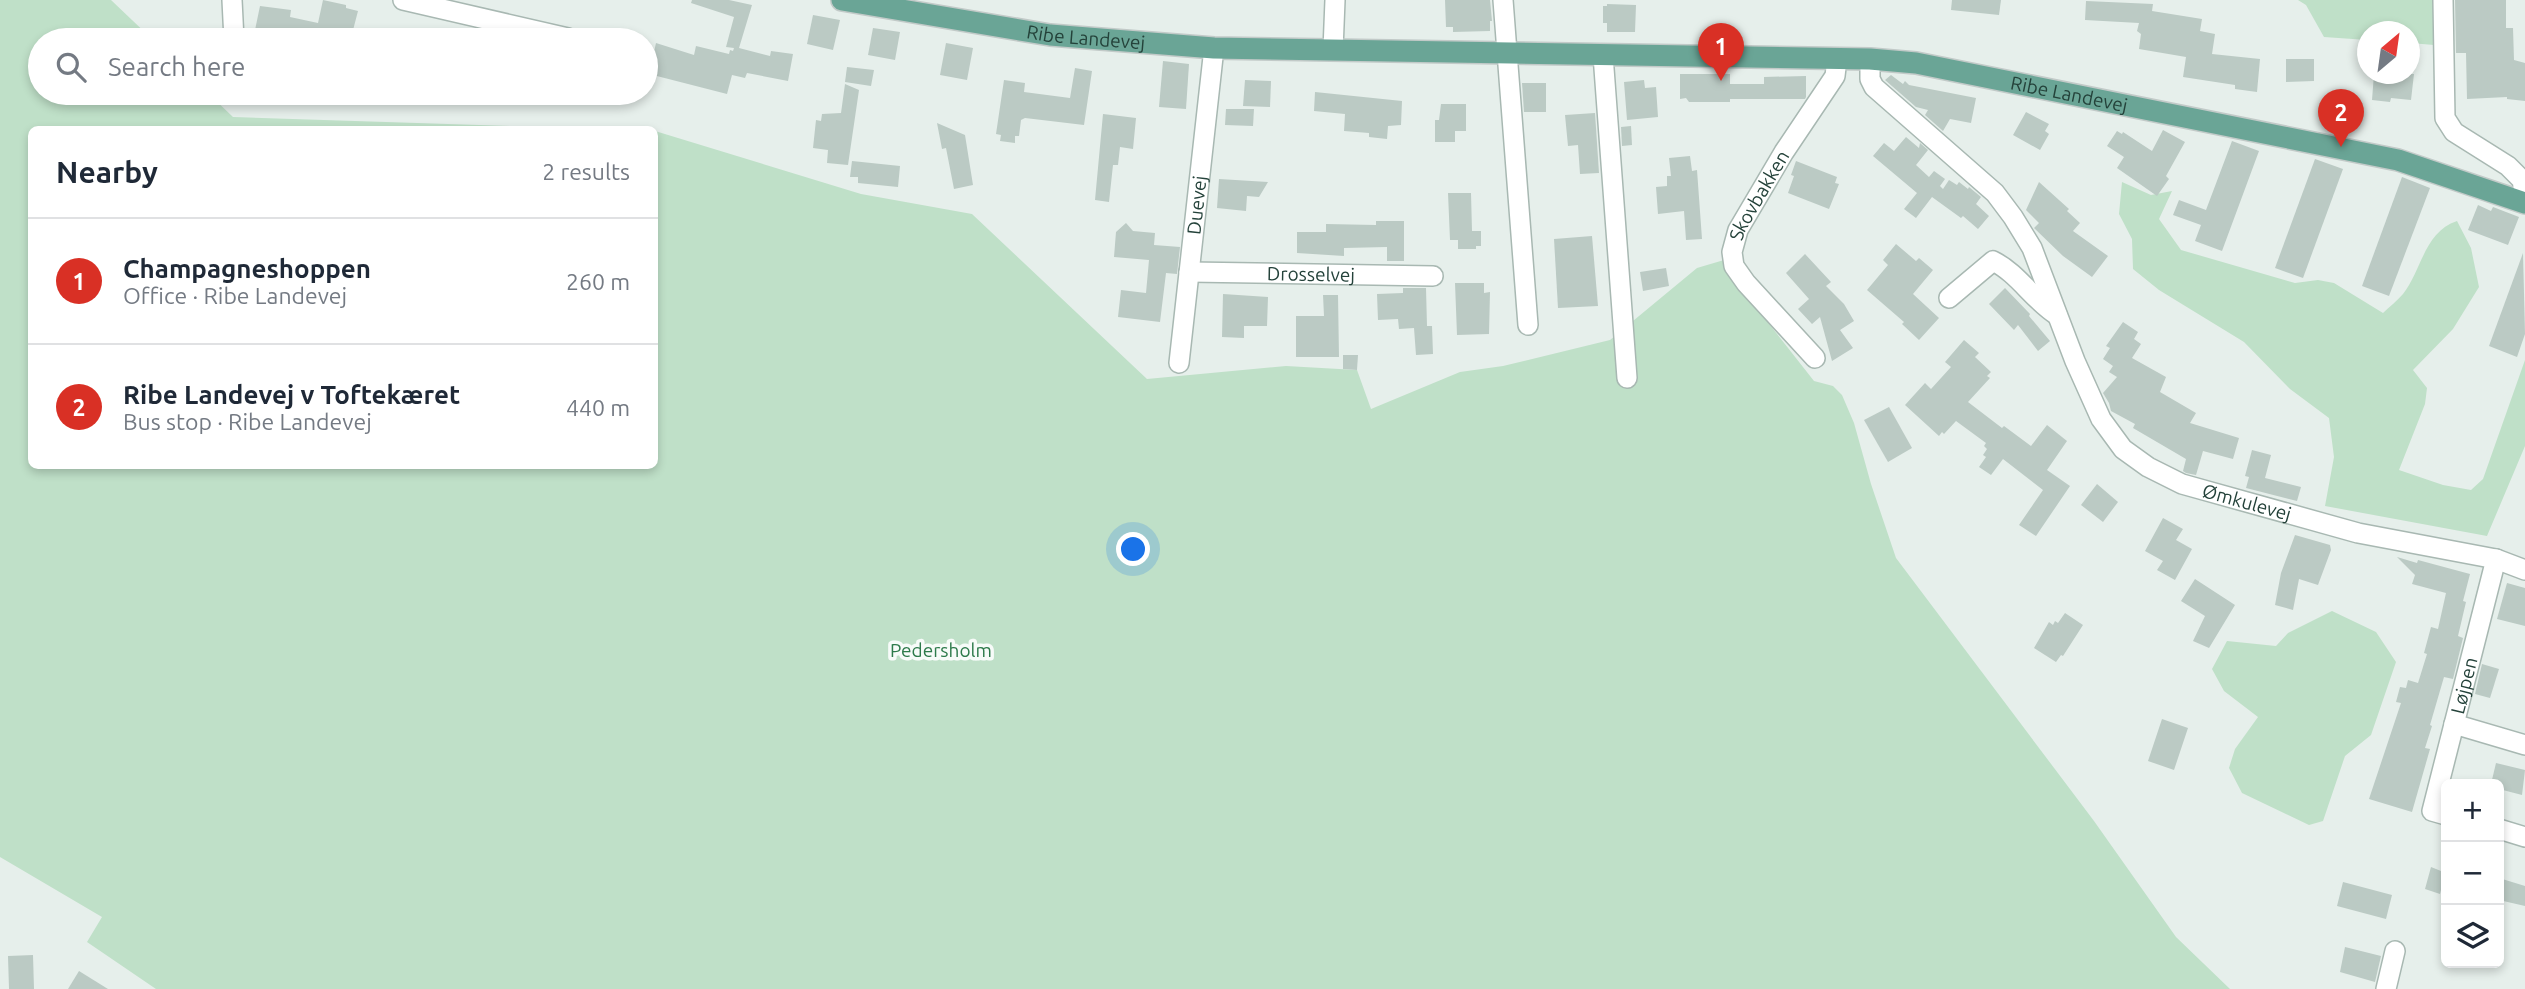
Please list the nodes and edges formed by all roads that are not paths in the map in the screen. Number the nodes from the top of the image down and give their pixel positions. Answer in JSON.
{"nodes":[{"id":1,"x":232,"y":0,"type":"edge"},
{"id":2,"x":402,"y":0,"type":"edge"},
{"id":3,"x":842,"y":0,"type":"edge"},
{"id":4,"x":1335,"y":0,"type":"edge"},
{"id":5,"x":1503,"y":0,"type":"edge"},
{"id":6,"x":2443,"y":0,"type":"edge"},
{"id":7,"x":233,"y":28,"type":"edge"},
{"id":8,"x":524,"y":28,"type":"edge"},
{"id":9,"x":1214,"y":48,"type":"junction"},
{"id":10,"x":1333,"y":50,"type":"junction"},
{"id":11,"x":1505,"y":54,"type":"junction"},
{"id":12,"x":1603,"y":55,"type":"junction"},
{"id":13,"x":1837,"y":59,"type":"junction"},
{"id":14,"x":1870,"y":59,"type":"junction"},
{"id":15,"x":2525,"y":200,"type":"edge"},
{"id":16,"x":1189,"y":272,"type":"junction"},
{"id":17,"x":1433,"y":276,"type":"dead end"},
{"id":18,"x":1949,"y":298,"type":"dead end"},
{"id":19,"x":2058,"y":316,"type":"junction"},
{"id":20,"x":1528,"y":325,"type":"dead end"},
{"id":21,"x":1815,"y":358,"type":"dead end"},
{"id":22,"x":1179,"y":362,"type":"dead end"},
{"id":23,"x":1628,"y":378,"type":"dead end"},
{"id":24,"x":2496,"y":559,"type":"junction"},
{"id":25,"x":2525,"y":570,"type":"edge"},
{"id":26,"x":2454,"y":724,"type":"junction"},
{"id":27,"x":2525,"y":745,"type":"edge"},
{"id":28,"x":2439,"y":813,"type":"edge"},
{"id":29,"x":2504,"y":831,"type":"edge"},
{"id":30,"x":2525,"y":837,"type":"edge"},
{"id":31,"x":2395,"y":951,"type":"dead end"},
{"id":32,"x":2386,"y":989,"type":"edge"}],
"edges":[{"from":1,"to":7,"type":"street"},
{"from":2,"to":8,"type":"street"},
{"from":3,"to":9,"type":"main road","name":"Ribe Landevej"},
{"from":4,"to":10,"type":"street"},
{"from":5,"to":11,"type":"street"},
{"from":6,"to":15,"type":"street"},
{"from":9,"to":10,"type":"main road","name":"Ribe Landevej"},
{"from":9,"to":16,"type":"street","name":"Duevej"},
{"from":10,"to":11,"type":"main road","name":"Ribe Landevej"},
{"from":11,"to":12,"type":"main road","name":"Ribe Landevej"},
{"from":11,"to":20,"type":"street"},
{"from":12,"to":13,"type":"main road","name":"Ribe Landevej"},
{"from":12,"to":23,"type":"street"},
{"from":13,"to":14,"type":"main road","name":"Ribe Landevej"},
{"from":13,"to":21,"type":"street","name":"Skovbakken"},
{"from":14,"to":15,"type":"main road","name":"Ribe Landevej"},
{"from":14,"to":19,"type":"street","name":"Ømkulevej"},
{"from":16,"to":17,"type":"street","name":"Drosselvej"},
{"from":16,"to":22,"type":"street","name":"Duevej"},
{"from":18,"to":19,"type":"street"},
{"from":19,"to":24,"type":"street","name":"Ømkulevej"},
{"from":24,"to":25,"type":"street","name":"Ømkulevej"},
{"from":24,"to":26,"type":"street","name":"Løjpen"},
{"from":26,"to":27,"type":"street"},
{"from":26,"to":28,"type":"street","name":"Løjpen"},
{"from":29,"to":30,"type":"street"},
{"from":31,"to":32,"type":"street"}]}
